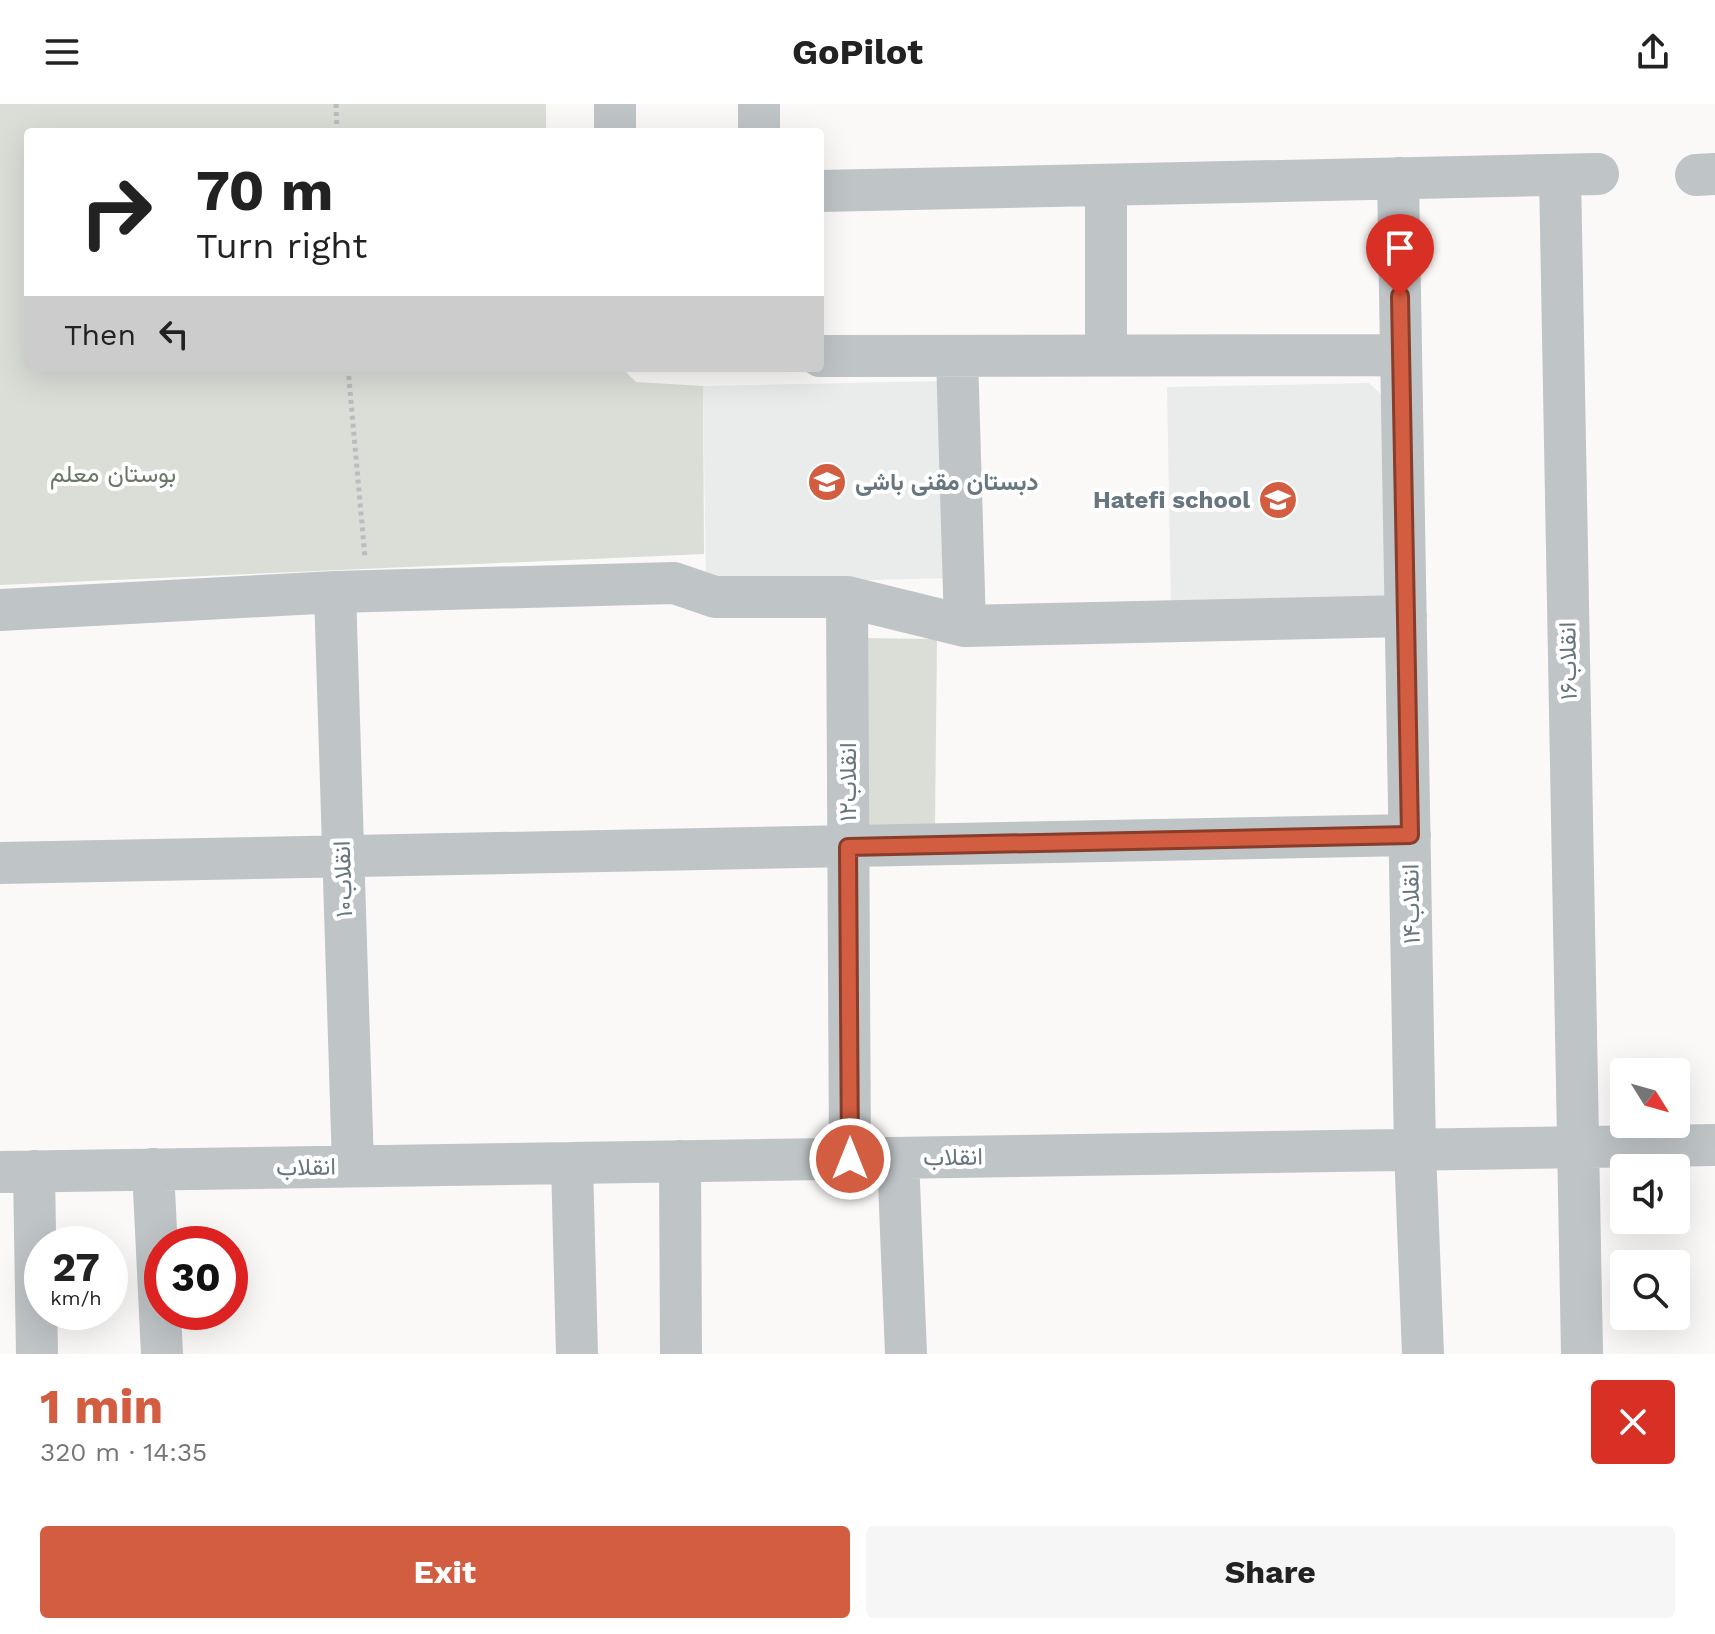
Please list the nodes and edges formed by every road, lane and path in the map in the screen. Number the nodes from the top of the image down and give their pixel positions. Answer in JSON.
{"nodes":[{"id":1,"x":336,"y":104,"type":"edge"},
{"id":2,"x":615,"y":104,"type":"edge"},
{"id":3,"x":759,"y":104,"type":"edge"},
{"id":4,"x":337,"y":128,"type":"edge"},
{"id":5,"x":615,"y":128,"type":"edge"},
{"id":6,"x":759,"y":128,"type":"edge"},
{"id":7,"x":1398,"y":178,"type":"junction"},
{"id":8,"x":1106,"y":185,"type":"junction"},
{"id":9,"x":824,"y":191,"type":"edge"},
{"id":10,"x":1106,"y":355,"type":"junction"},
{"id":11,"x":1401,"y":355,"type":"junction"},
{"id":12,"x":824,"y":356,"type":"edge"},
{"id":13,"x":957,"y":356,"type":"junction"},
{"id":14,"x":348,"y":372,"type":"edge"},
{"id":15,"x":352,"y":592,"type":"junction"},
{"id":16,"x":847,"y":597,"type":"junction"},
{"id":17,"x":0,"y":610,"type":"edge"},
{"id":18,"x":1406,"y":616,"type":"junction"},
{"id":19,"x":965,"y":626,"type":"junction"},
{"id":20,"x":1410,"y":835,"type":"junction"},
{"id":21,"x":848,"y":847,"type":"junction"},
{"id":22,"x":342,"y":857,"type":"junction"},
{"id":23,"x":0,"y":863,"type":"edge"},
{"id":24,"x":1715,"y":1145,"type":"edge"},
{"id":25,"x":1577,"y":1147,"type":"junction"},
{"id":26,"x":1415,"y":1150,"type":"junction"},
{"id":27,"x":898,"y":1158,"type":"junction"},
{"id":28,"x":850,"y":1159,"type":"junction"},
{"id":29,"x":680,"y":1161,"type":"junction"},
{"id":30,"x":572,"y":1163,"type":"junction"},
{"id":31,"x":353,"y":1166,"type":"junction"},
{"id":32,"x":153,"y":1169,"type":"junction"},
{"id":33,"x":17,"y":1171,"type":"edge"},
{"id":34,"x":37,"y":1354,"type":"edge"},
{"id":35,"x":162,"y":1354,"type":"edge"},
{"id":36,"x":577,"y":1354,"type":"edge"},
{"id":37,"x":681,"y":1354,"type":"edge"},
{"id":38,"x":906,"y":1354,"type":"edge"},
{"id":39,"x":1423,"y":1354,"type":"edge"},
{"id":40,"x":1582,"y":1354,"type":"edge"}],
"edges":[{"from":1,"to":4,"type":"path"},
{"from":2,"to":5,"type":"street"},
{"from":3,"to":6,"type":"street"},
{"from":7,"to":8,"type":"street"},
{"from":7,"to":11,"type":"street","name":"انقلاب۱۴"},
{"from":7,"to":25,"type":"street","name":"انقلاب۱۶"},
{"from":8,"to":9,"type":"street"},
{"from":8,"to":10,"type":"street"},
{"from":10,"to":11,"type":"street"},
{"from":10,"to":13,"type":"street"},
{"from":11,"to":18,"type":"street","name":"انقلاب۱۴"},
{"from":12,"to":13,"type":"street"},
{"from":13,"to":19,"type":"street"},
{"from":14,"to":15,"type":"path"},
{"from":15,"to":16,"type":"street"},
{"from":15,"to":17,"type":"street"},
{"from":15,"to":22,"type":"street","name":"انقلاب۱۰"},
{"from":16,"to":19,"type":"street"},
{"from":16,"to":21,"type":"street","name":"انقلاب۱۲"},
{"from":18,"to":19,"type":"street"},
{"from":18,"to":20,"type":"street","name":"انقلاب۱۴"},
{"from":20,"to":21,"type":"street"},
{"from":20,"to":26,"type":"street","name":"انقلاب۱۴"},
{"from":21,"to":22,"type":"street"},
{"from":21,"to":28,"type":"street","name":"انقلاب۱۲"},
{"from":22,"to":23,"type":"street"},
{"from":22,"to":31,"type":"street","name":"انقلاب۱۰"},
{"from":24,"to":25,"type":"street","name":"انقلاب"},
{"from":25,"to":26,"type":"street","name":"انقلاب"},
{"from":25,"to":40,"type":"street","name":"انقلاب۱۶"},
{"from":26,"to":27,"type":"street","name":"انقلاب"},
{"from":26,"to":39,"type":"street","name":"انقلاب۱۴"},
{"from":27,"to":28,"type":"street","name":"انقلاب"},
{"from":27,"to":38,"type":"street"},
{"from":28,"to":29,"type":"street","name":"انقلاب"},
{"from":29,"to":30,"type":"street","name":"انقلاب"},
{"from":29,"to":37,"type":"street"},
{"from":30,"to":31,"type":"street","name":"انقلاب"},
{"from":30,"to":36,"type":"street"},
{"from":31,"to":32,"type":"street","name":"انقلاب"},
{"from":32,"to":33,"type":"street","name":"انقلاب"},
{"from":32,"to":35,"type":"street"},
{"from":33,"to":34,"type":"street"}]}
